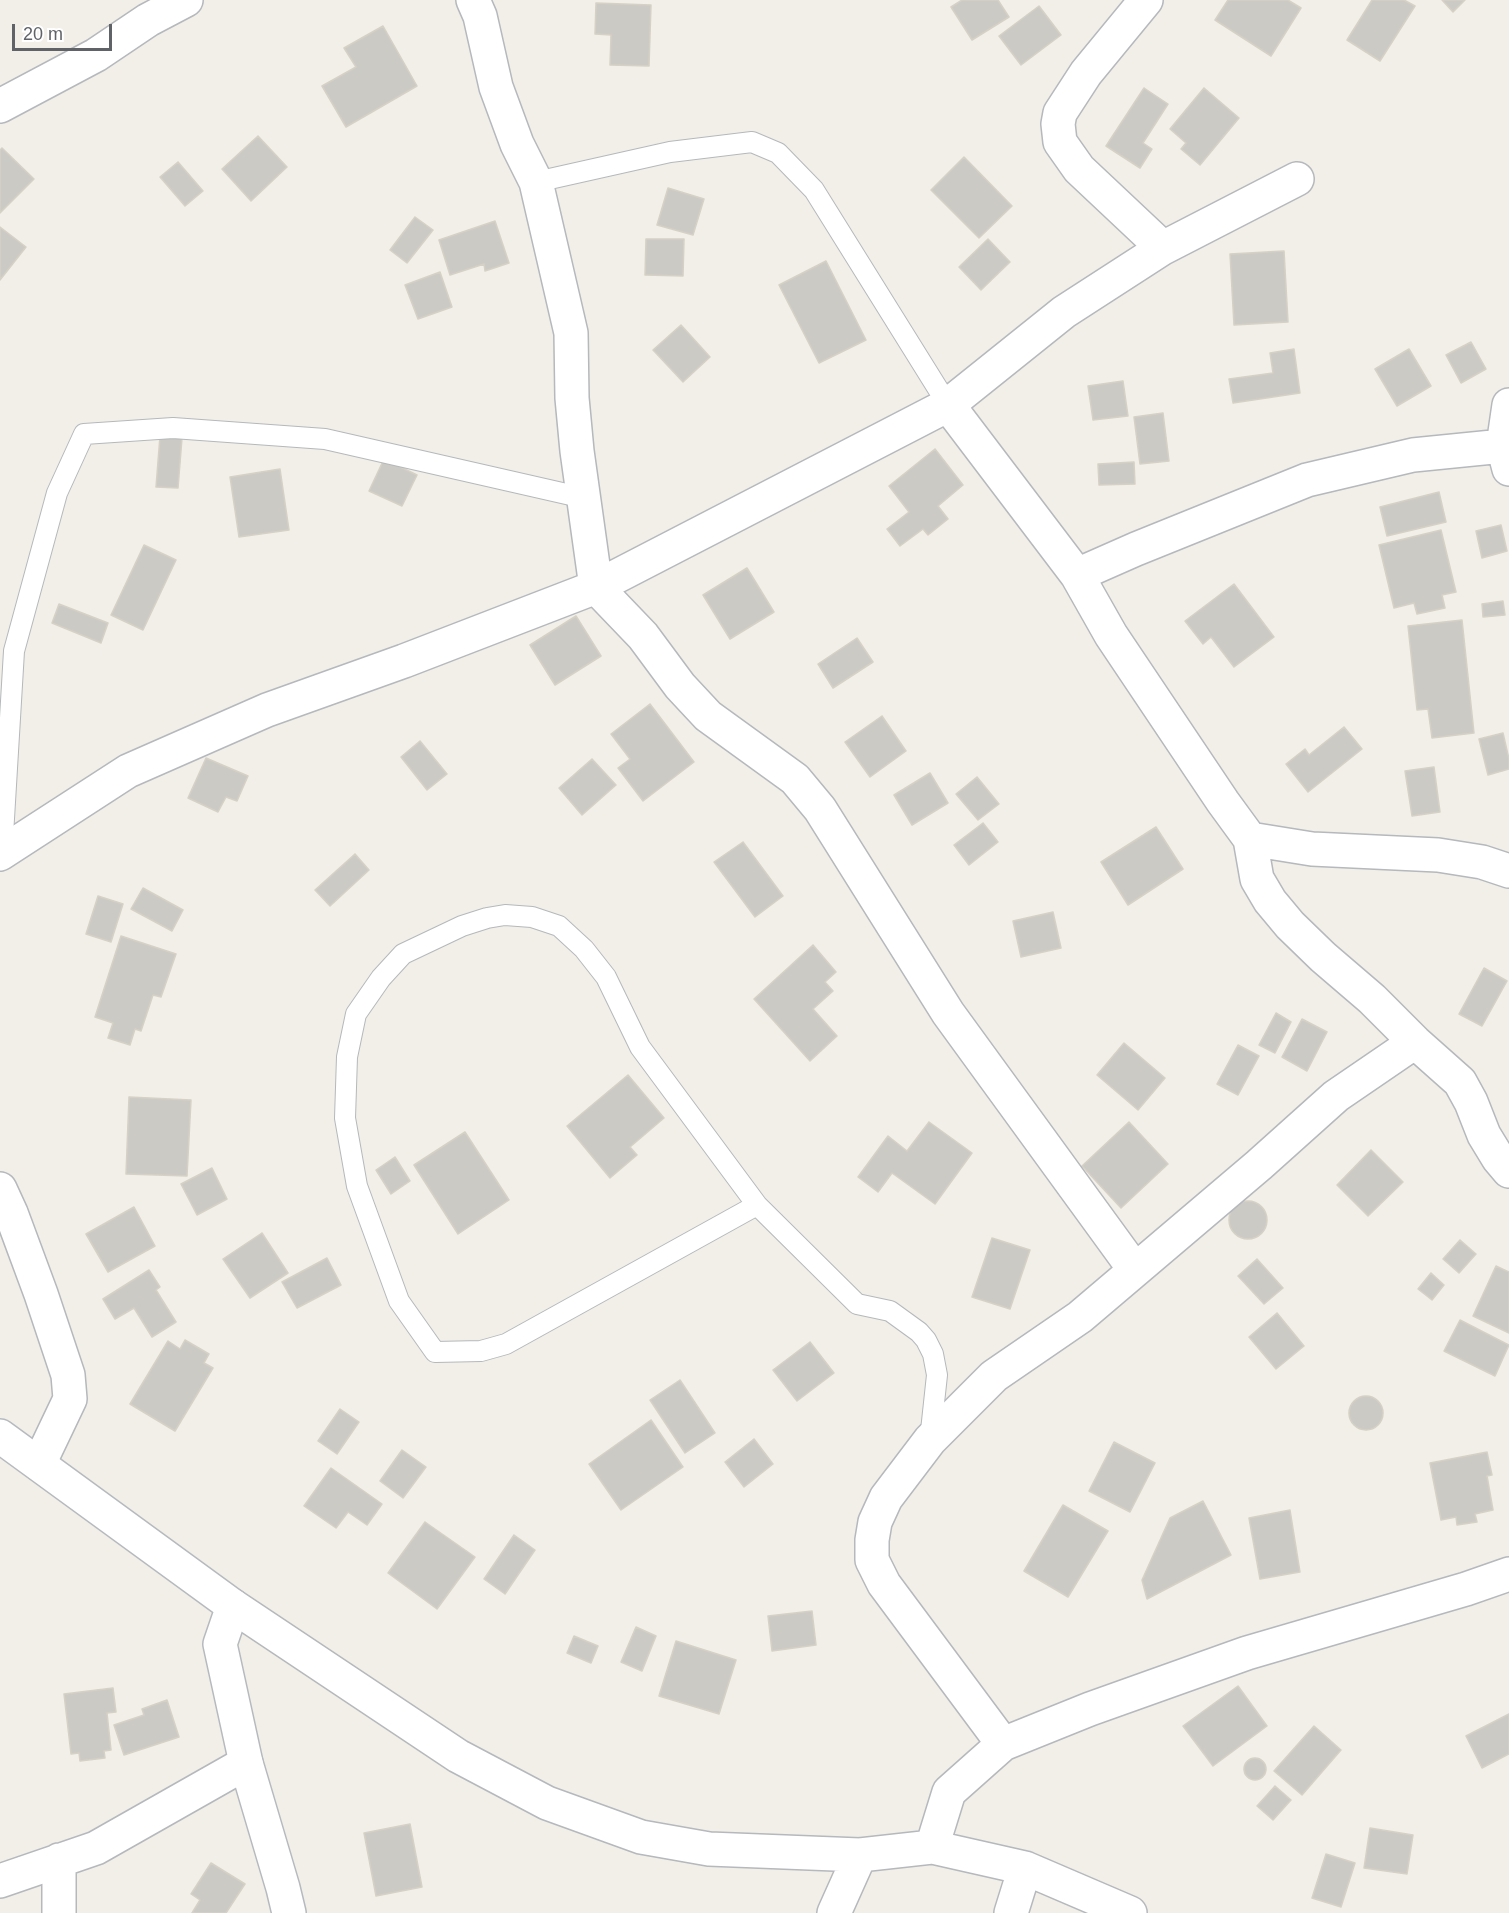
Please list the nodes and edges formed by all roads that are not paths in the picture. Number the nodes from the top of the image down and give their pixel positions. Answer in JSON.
{"nodes":[{"id":1,"x":186,"y":0,"type":"edge"},
{"id":2,"x":473,"y":0,"type":"edge"},
{"id":3,"x":1146,"y":0,"type":"edge"},
{"id":4,"x":0,"y":106,"type":"edge"},
{"id":5,"x":1297,"y":180,"type":"dead end"},
{"id":6,"x":536,"y":182,"type":"junction"},
{"id":7,"x":1163,"y":248,"type":"junction"},
{"id":8,"x":948,"y":405,"type":"junction"},
{"id":9,"x":1509,"y":405,"type":"edge"},
{"id":10,"x":1506,"y":457,"type":"edge"},
{"id":11,"x":584,"y":498,"type":"junction"},
{"id":12,"x":1077,"y":575,"type":"junction"},
{"id":13,"x":596,"y":586,"type":"junction"},
{"id":14,"x":1250,"y":839,"type":"junction"},
{"id":15,"x":1,"y":853,"type":"edge"},
{"id":16,"x":1509,"y":871,"type":"edge"},
{"id":17,"x":1415,"y":1042,"type":"junction"},
{"id":18,"x":1509,"y":1171,"type":"edge"},
{"id":19,"x":0,"y":1189,"type":"edge"},
{"id":20,"x":757,"y":1204,"type":"junction"},
{"id":21,"x":1135,"y":1270,"type":"junction"},
{"id":22,"x":0,"y":1436,"type":"edge"},
{"id":23,"x":930,"y":1440,"type":"junction"},
{"id":24,"x":39,"y":1464,"type":"junction"},
{"id":25,"x":1509,"y":1574,"type":"edge"},
{"id":26,"x":233,"y":1606,"type":"junction"},
{"id":27,"x":1003,"y":1744,"type":"junction"},
{"id":28,"x":246,"y":1763,"type":"junction"},
{"id":29,"x":932,"y":1847,"type":"junction"},
{"id":30,"x":860,"y":1855,"type":"junction"},
{"id":31,"x":59,"y":1860,"type":"junction"},
{"id":32,"x":1025,"y":1868,"type":"junction"},
{"id":33,"x":0,"y":1881,"type":"edge"},
{"id":34,"x":59,"y":1913,"type":"edge"},
{"id":35,"x":289,"y":1913,"type":"edge"},
{"id":36,"x":834,"y":1913,"type":"edge"},
{"id":37,"x":1011,"y":1913,"type":"edge"},
{"id":38,"x":1130,"y":1913,"type":"edge"}],
"edges":[{"from":1,"to":4,"type":"street"},
{"from":2,"to":6,"type":"street"},
{"from":3,"to":7,"type":"street"},
{"from":5,"to":7,"type":"street"},
{"from":6,"to":8,"type":"lane"},
{"from":6,"to":11,"type":"street"},
{"from":7,"to":8,"type":"street"},
{"from":8,"to":12,"type":"street"},
{"from":8,"to":13,"type":"street"},
{"from":9,"to":10,"type":"street"},
{"from":10,"to":12,"type":"street"},
{"from":11,"to":13,"type":"street"},
{"from":11,"to":15,"type":"lane"},
{"from":12,"to":14,"type":"street"},
{"from":13,"to":15,"type":"street"},
{"from":13,"to":21,"type":"street"},
{"from":14,"to":16,"type":"street"},
{"from":14,"to":17,"type":"street"},
{"from":17,"to":18,"type":"street"},
{"from":17,"to":21,"type":"street"},
{"from":19,"to":24,"type":"street"},
{"from":20,"to":20,"type":"lane"},
{"from":20,"to":23,"type":"lane"},
{"from":21,"to":23,"type":"street"},
{"from":22,"to":24,"type":"street"},
{"from":23,"to":27,"type":"street"},
{"from":24,"to":26,"type":"street"},
{"from":25,"to":27,"type":"street"},
{"from":26,"to":28,"type":"street"},
{"from":26,"to":30,"type":"street"},
{"from":27,"to":29,"type":"street"},
{"from":28,"to":31,"type":"street"},
{"from":28,"to":35,"type":"street"},
{"from":29,"to":30,"type":"street"},
{"from":29,"to":32,"type":"street"},
{"from":30,"to":36,"type":"street"},
{"from":31,"to":33,"type":"street"},
{"from":31,"to":34,"type":"street"},
{"from":32,"to":37,"type":"street"},
{"from":32,"to":38,"type":"street"}]}
